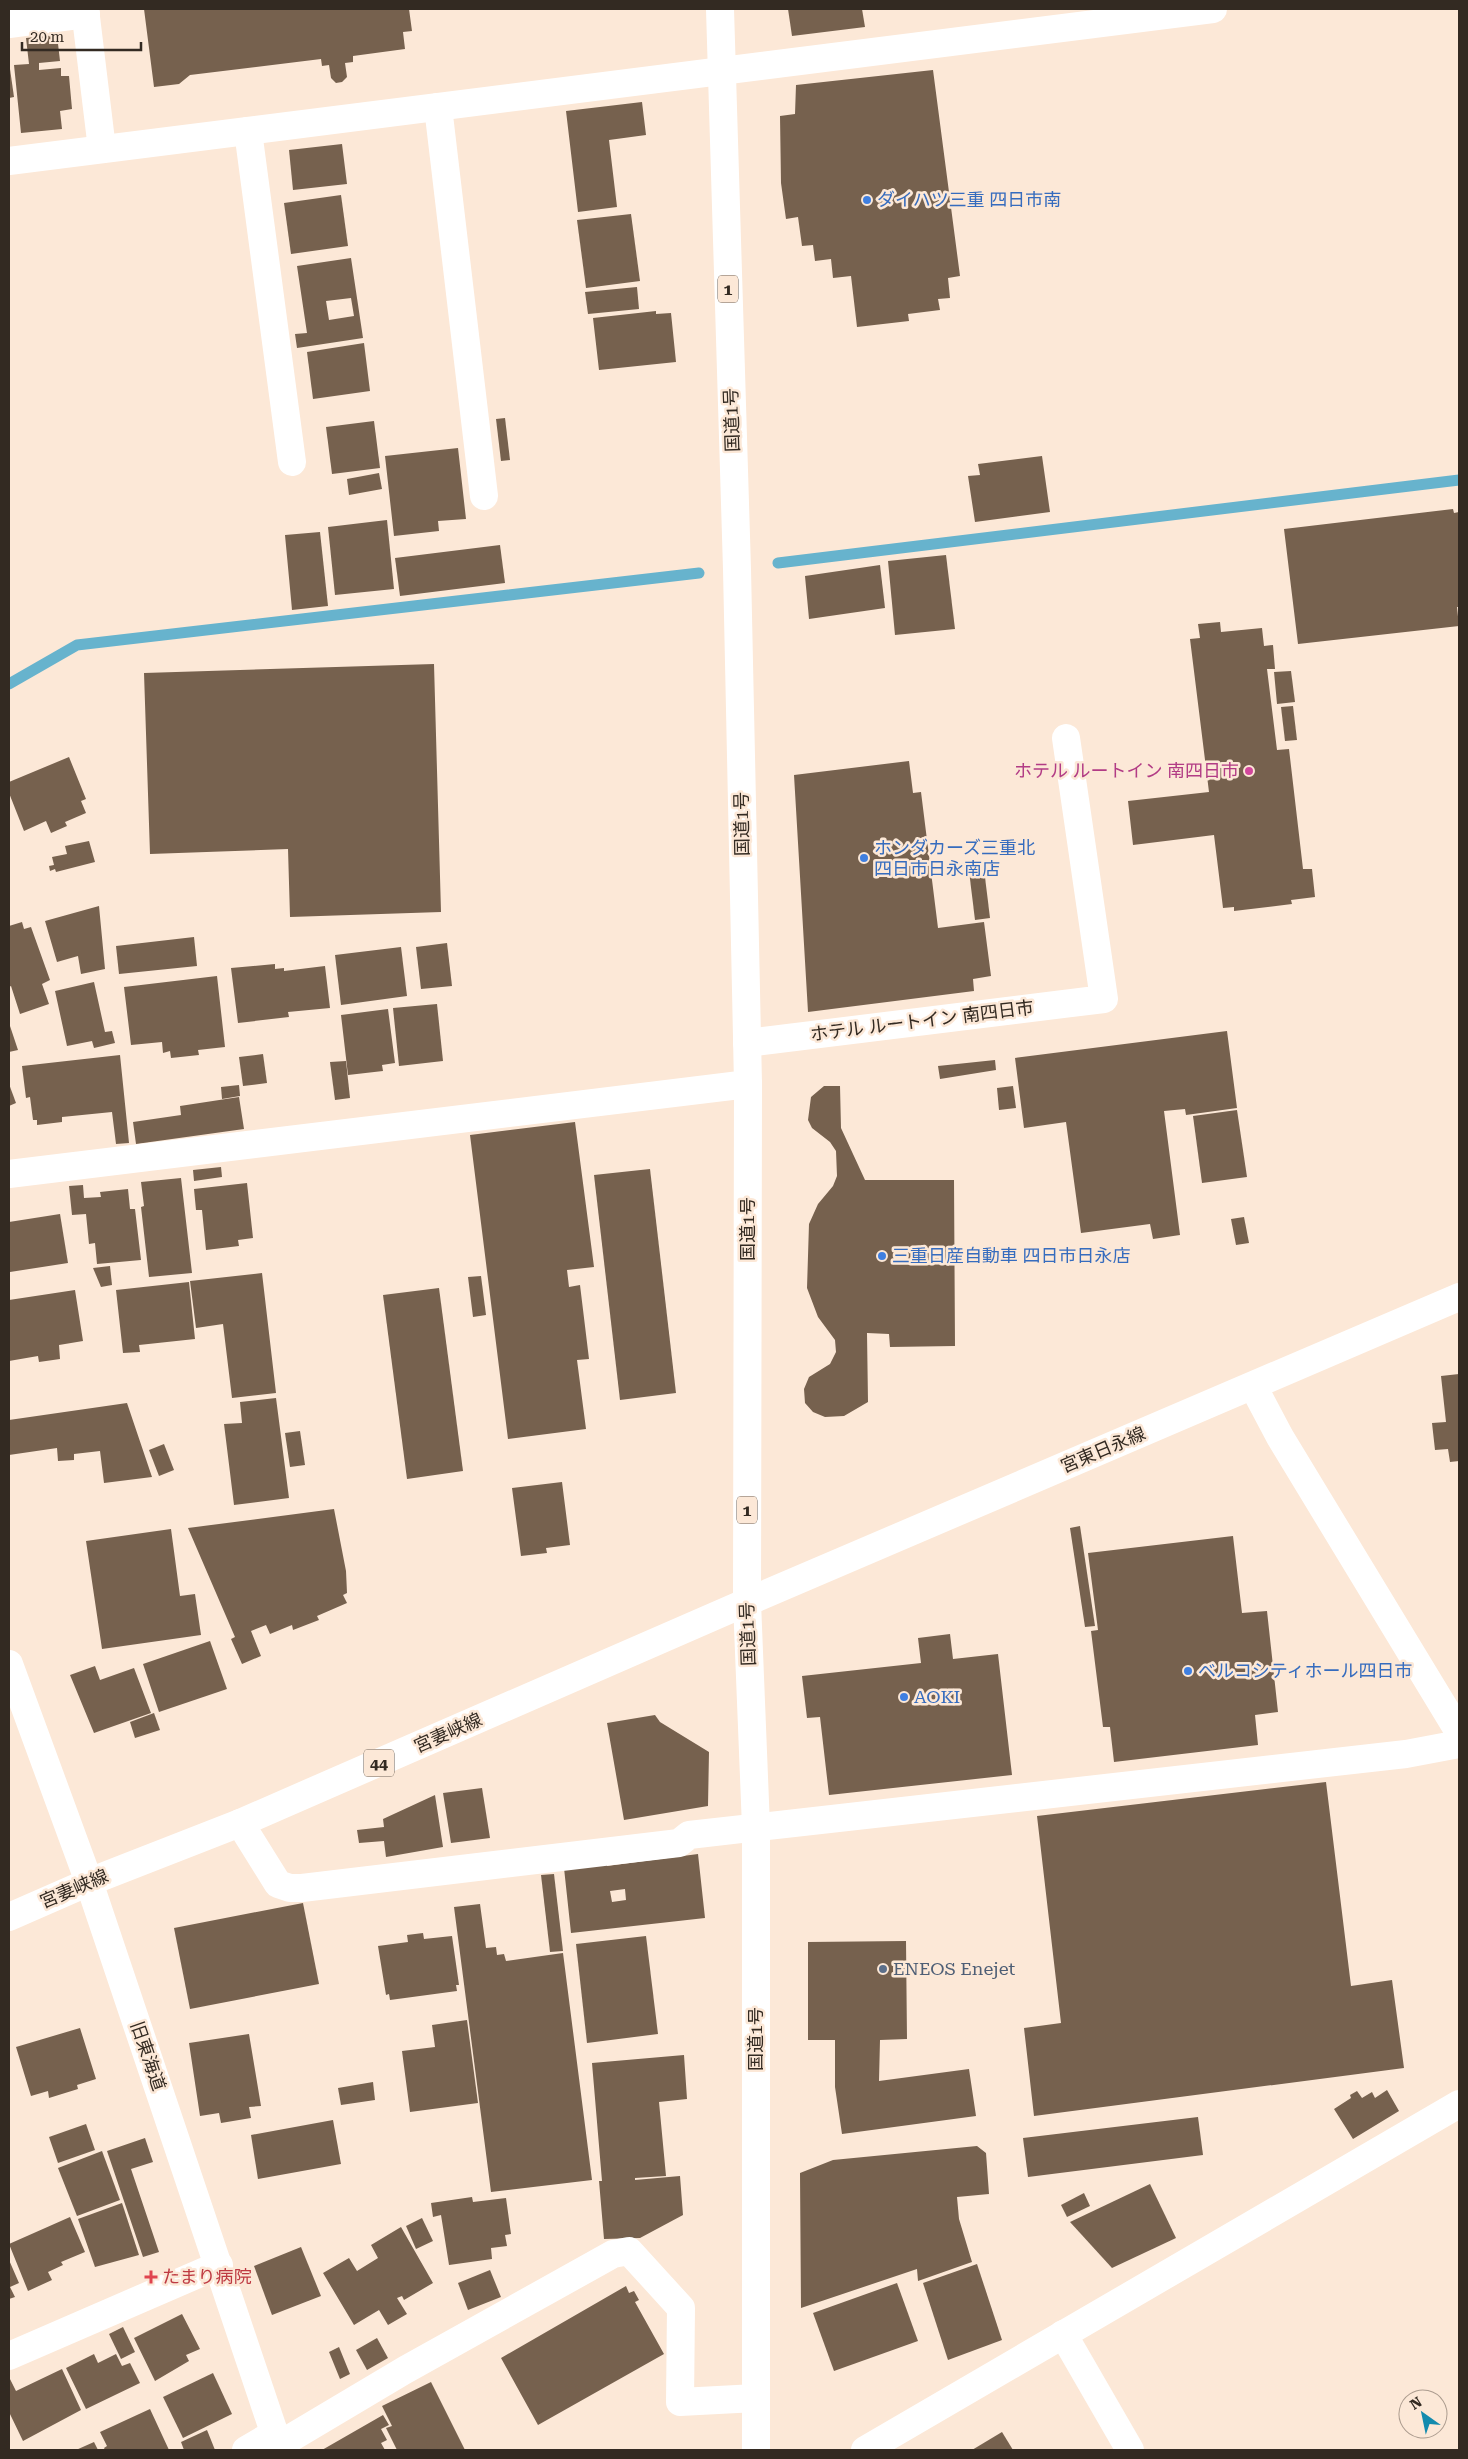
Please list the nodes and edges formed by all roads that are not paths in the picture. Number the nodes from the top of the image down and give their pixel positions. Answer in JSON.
{"nodes":[{"id":1,"x":720,"y":9,"type":"edge"},
{"id":2,"x":1213,"y":9,"type":"edge"},
{"id":3,"x":85,"y":12,"type":"edge"},
{"id":4,"x":9,"y":24,"type":"edge"},
{"id":5,"x":721,"y":72,"type":"junction"},
{"id":6,"x":438,"y":107,"type":"junction"},
{"id":7,"x":248,"y":131,"type":"junction"},
{"id":8,"x":102,"y":149,"type":"junction"},
{"id":9,"x":9,"y":161,"type":"edge"},
{"id":10,"x":292,"y":462,"type":"dead end"},
{"id":11,"x":484,"y":496,"type":"dead end"},
{"id":12,"x":1066,"y":738,"type":"dead end"},
{"id":13,"x":747,"y":1043,"type":"junction"},
{"id":14,"x":748,"y":1084,"type":"junction"},
{"id":15,"x":9,"y":1174,"type":"edge"},
{"id":16,"x":1459,"y":1297,"type":"edge"},
{"id":17,"x":1253,"y":1386,"type":"junction"},
{"id":18,"x":747,"y":1602,"type":"junction"},
{"id":19,"x":9,"y":1664,"type":"edge"},
{"id":20,"x":1459,"y":1732,"type":"edge"},
{"id":21,"x":1459,"y":1744,"type":"edge"},
{"id":22,"x":240,"y":1823,"type":"junction"},
{"id":23,"x":756,"y":1827,"type":"junction"},
{"id":24,"x":88,"y":1882,"type":"junction"},
{"id":25,"x":9,"y":1917,"type":"edge"},
{"id":26,"x":1459,"y":2104,"type":"edge"},
{"id":27,"x":219,"y":2265,"type":"junction"},
{"id":28,"x":1063,"y":2334,"type":"junction"},
{"id":29,"x":9,"y":2356,"type":"edge"},
{"id":30,"x":756,"y":2398,"type":"junction"},
{"id":31,"x":278,"y":2442,"type":"edge"},
{"id":32,"x":246,"y":2450,"type":"edge"},
{"id":33,"x":756,"y":2450,"type":"edge"},
{"id":34,"x":865,"y":2450,"type":"edge"},
{"id":35,"x":1130,"y":2450,"type":"edge"}],
"edges":[{"from":1,"to":5,"type":"main road","name":"国道1号","number":"1"},
{"from":2,"to":5,"type":"main road"},
{"from":3,"to":4,"type":"main road"},
{"from":3,"to":8,"type":"main road"},
{"from":5,"to":6,"type":"main road"},
{"from":5,"to":13,"type":"main road","name":"国道1号","number":"1"},
{"from":6,"to":7,"type":"main road"},
{"from":6,"to":11,"type":"main road"},
{"from":7,"to":8,"type":"main road"},
{"from":7,"to":10,"type":"main road"},
{"from":8,"to":9,"type":"main road"},
{"from":12,"to":13,"type":"main road","name":"ホテル ルートイン 南四日市"},
{"from":13,"to":14,"type":"main road","name":"国道1号","number":"1"},
{"from":14,"to":15,"type":"main road"},
{"from":14,"to":18,"type":"main road","name":"国道1号","number":"1"},
{"from":16,"to":17,"type":"main road","name":"宮東日永線"},
{"from":17,"to":18,"type":"main road","name":"宮東日永線"},
{"from":17,"to":20,"type":"main road"},
{"from":18,"to":22,"type":"main road","name":"宮妻峡線","number":"44"},
{"from":18,"to":23,"type":"main road","name":"国道1号","number":"1"},
{"from":19,"to":24,"type":"main road","name":"旧東海道"},
{"from":21,"to":23,"type":"main road"},
{"from":22,"to":23,"type":"main road"},
{"from":22,"to":24,"type":"main road","name":"宮妻峡線","number":"44"},
{"from":23,"to":30,"type":"main road","name":"国道1号","number":"1"},
{"from":24,"to":25,"type":"main road","name":"宮妻峡線","number":"44"},
{"from":24,"to":27,"type":"main road","name":"旧東海道"},
{"from":26,"to":28,"type":"main road"},
{"from":27,"to":29,"type":"main road"},
{"from":27,"to":31,"type":"main road","name":"旧東海道"},
{"from":28,"to":34,"type":"main road"},
{"from":28,"to":35,"type":"main road"},
{"from":30,"to":31,"type":"main road"},
{"from":30,"to":33,"type":"main road","name":"国道1号","number":"1"},
{"from":31,"to":32,"type":"main road"}]}
